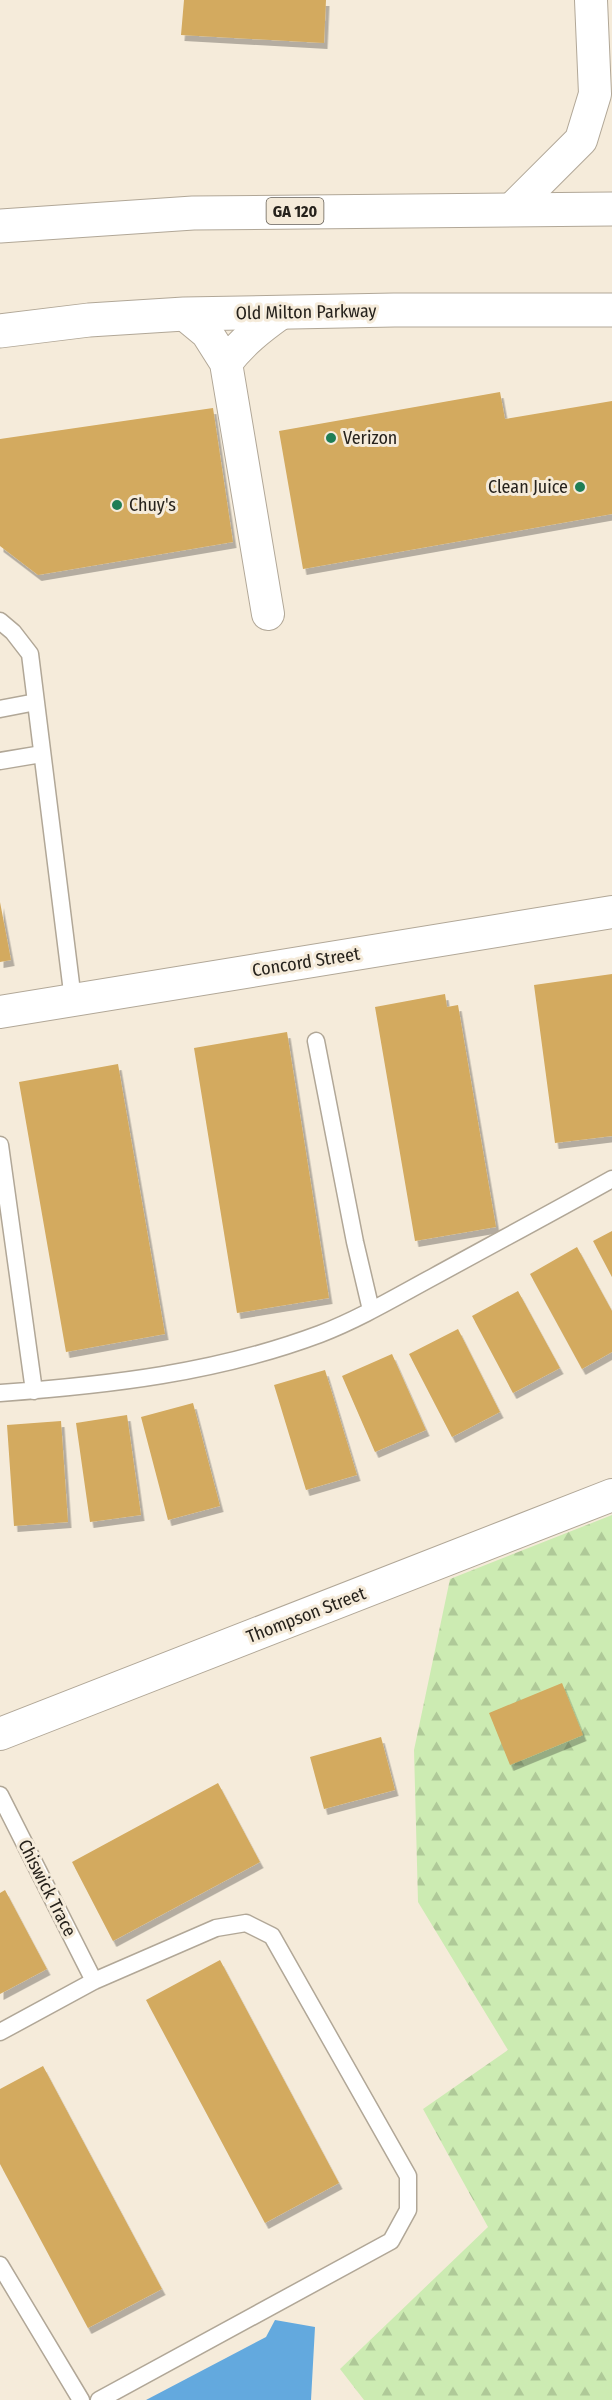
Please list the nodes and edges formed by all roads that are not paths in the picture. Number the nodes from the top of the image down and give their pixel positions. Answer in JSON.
{"nodes":[{"id":1,"x":591,"y":0,"type":"edge"},
{"id":2,"x":612,"y":209,"type":"edge"},
{"id":3,"x":511,"y":210,"type":"junction"},
{"id":4,"x":0,"y":226,"type":"edge"},
{"id":5,"x":612,"y":310,"type":"edge"},
{"id":6,"x":281,"y":313,"type":"junction"},
{"id":7,"x":184,"y":314,"type":"junction"},
{"id":8,"x":0,"y":330,"type":"edge"},
{"id":9,"x":226,"y":363,"type":"junction"},
{"id":10,"x":268,"y":614,"type":"dead end"},
{"id":11,"x":0,"y":621,"type":"edge"},
{"id":12,"x":36,"y":702,"type":"junction"},
{"id":13,"x":0,"y":709,"type":"edge"},
{"id":14,"x":42,"y":754,"type":"junction"},
{"id":15,"x":0,"y":761,"type":"edge"},
{"id":16,"x":612,"y":912,"type":"edge"},
{"id":17,"x":73,"y":1000,"type":"junction"},
{"id":18,"x":0,"y":1012,"type":"edge"},
{"id":19,"x":316,"y":1041,"type":"dead end"},
{"id":20,"x":0,"y":1145,"type":"edge"},
{"id":21,"x":612,"y":1179,"type":"edge"},
{"id":22,"x":371,"y":1310,"type":"junction"},
{"id":23,"x":34,"y":1390,"type":"junction"},
{"id":24,"x":0,"y":1393,"type":"edge"},
{"id":25,"x":612,"y":1496,"type":"edge"},
{"id":26,"x":0,"y":1734,"type":"edge"},
{"id":27,"x":0,"y":1795,"type":"edge"},
{"id":28,"x":94,"y":1981,"type":"junction"},
{"id":29,"x":0,"y":2032,"type":"edge"},
{"id":30,"x":0,"y":2265,"type":"edge"},
{"id":31,"x":81,"y":2400,"type":"edge"},
{"id":32,"x":99,"y":2400,"type":"edge"}],
"edges":[{"from":1,"to":3,"type":"street"},
{"from":2,"to":3,"type":"highway","number":"GA 120"},
{"from":3,"to":4,"type":"highway","number":"GA 120"},
{"from":5,"to":6,"type":"highway","name":"Old Milton Parkway"},
{"from":6,"to":7,"type":"highway","name":"Old Milton Parkway"},
{"from":6,"to":9,"type":"street"},
{"from":7,"to":8,"type":"highway","name":"Old Milton Parkway"},
{"from":7,"to":9,"type":"street"},
{"from":9,"to":10,"type":"street"},
{"from":11,"to":12,"type":"lane"},
{"from":12,"to":13,"type":"lane"},
{"from":12,"to":14,"type":"lane"},
{"from":14,"to":15,"type":"lane"},
{"from":14,"to":17,"type":"lane"},
{"from":16,"to":17,"type":"street","name":"Concord Street"},
{"from":17,"to":18,"type":"street","name":"Concord Street"},
{"from":19,"to":22,"type":"lane"},
{"from":20,"to":23,"type":"lane"},
{"from":21,"to":22,"type":"lane"},
{"from":22,"to":23,"type":"lane"},
{"from":23,"to":24,"type":"lane"},
{"from":25,"to":26,"type":"street","name":"Thompson Street"},
{"from":27,"to":28,"type":"lane","name":"Chiswick Trace"},
{"from":28,"to":29,"type":"lane"},
{"from":28,"to":32,"type":"lane"},
{"from":30,"to":31,"type":"lane"}]}
